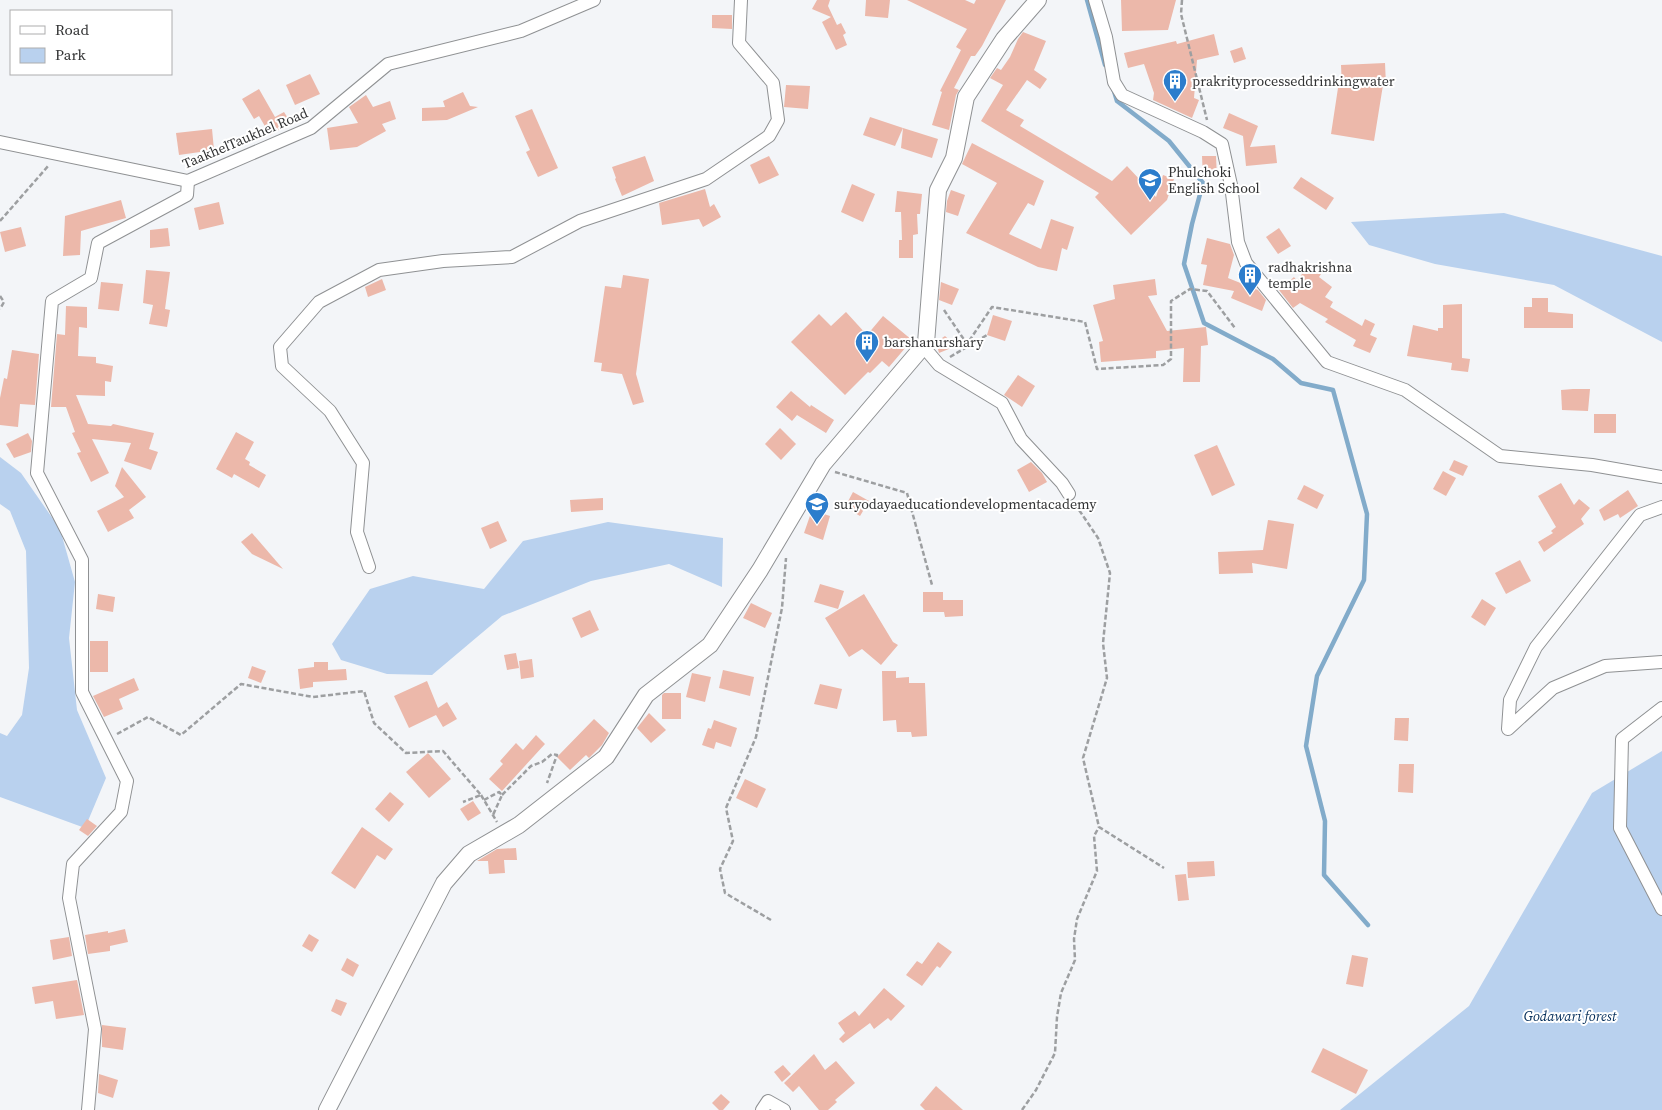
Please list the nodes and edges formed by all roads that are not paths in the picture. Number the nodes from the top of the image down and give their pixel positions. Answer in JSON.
{"nodes":[{"id":1,"x":594,"y":0,"type":"edge"},
{"id":2,"x":741,"y":0,"type":"edge"},
{"id":3,"x":1038,"y":0,"type":"edge"},
{"id":4,"x":1095,"y":0,"type":"edge"},
{"id":5,"x":0,"y":142,"type":"edge"},
{"id":6,"x":188,"y":182,"type":"junction"},
{"id":7,"x":926,"y":343,"type":"junction"},
{"id":8,"x":1662,"y":477,"type":"edge"},
{"id":9,"x":1069,"y":494,"type":"road end"},
{"id":10,"x":1662,"y":507,"type":"edge"},
{"id":11,"x":369,"y":567,"type":"dead end"},
{"id":12,"x":1662,"y":662,"type":"edge"},
{"id":13,"x":1662,"y":708,"type":"edge"},
{"id":14,"x":1662,"y":909,"type":"edge"},
{"id":15,"x":88,"y":1110,"type":"edge"},
{"id":16,"x":327,"y":1110,"type":"edge"},
{"id":17,"x":762,"y":1110,"type":"edge"},
{"id":18,"x":784,"y":1110,"type":"edge"}],
"edges":[{"from":1,"to":6,"type":"street","name":"TaakhelTaukhel Road"},
{"from":2,"to":11,"type":"street"},
{"from":3,"to":7,"type":"street"},
{"from":4,"to":8,"type":"street"},
{"from":5,"to":6,"type":"street","name":"TaakhelTaukhel Road"},
{"from":6,"to":15,"type":"street"},
{"from":7,"to":9,"type":"street"},
{"from":7,"to":16,"type":"street"},
{"from":10,"to":12,"type":"street"},
{"from":13,"to":14,"type":"street"},
{"from":17,"to":18,"type":"street"}]}
